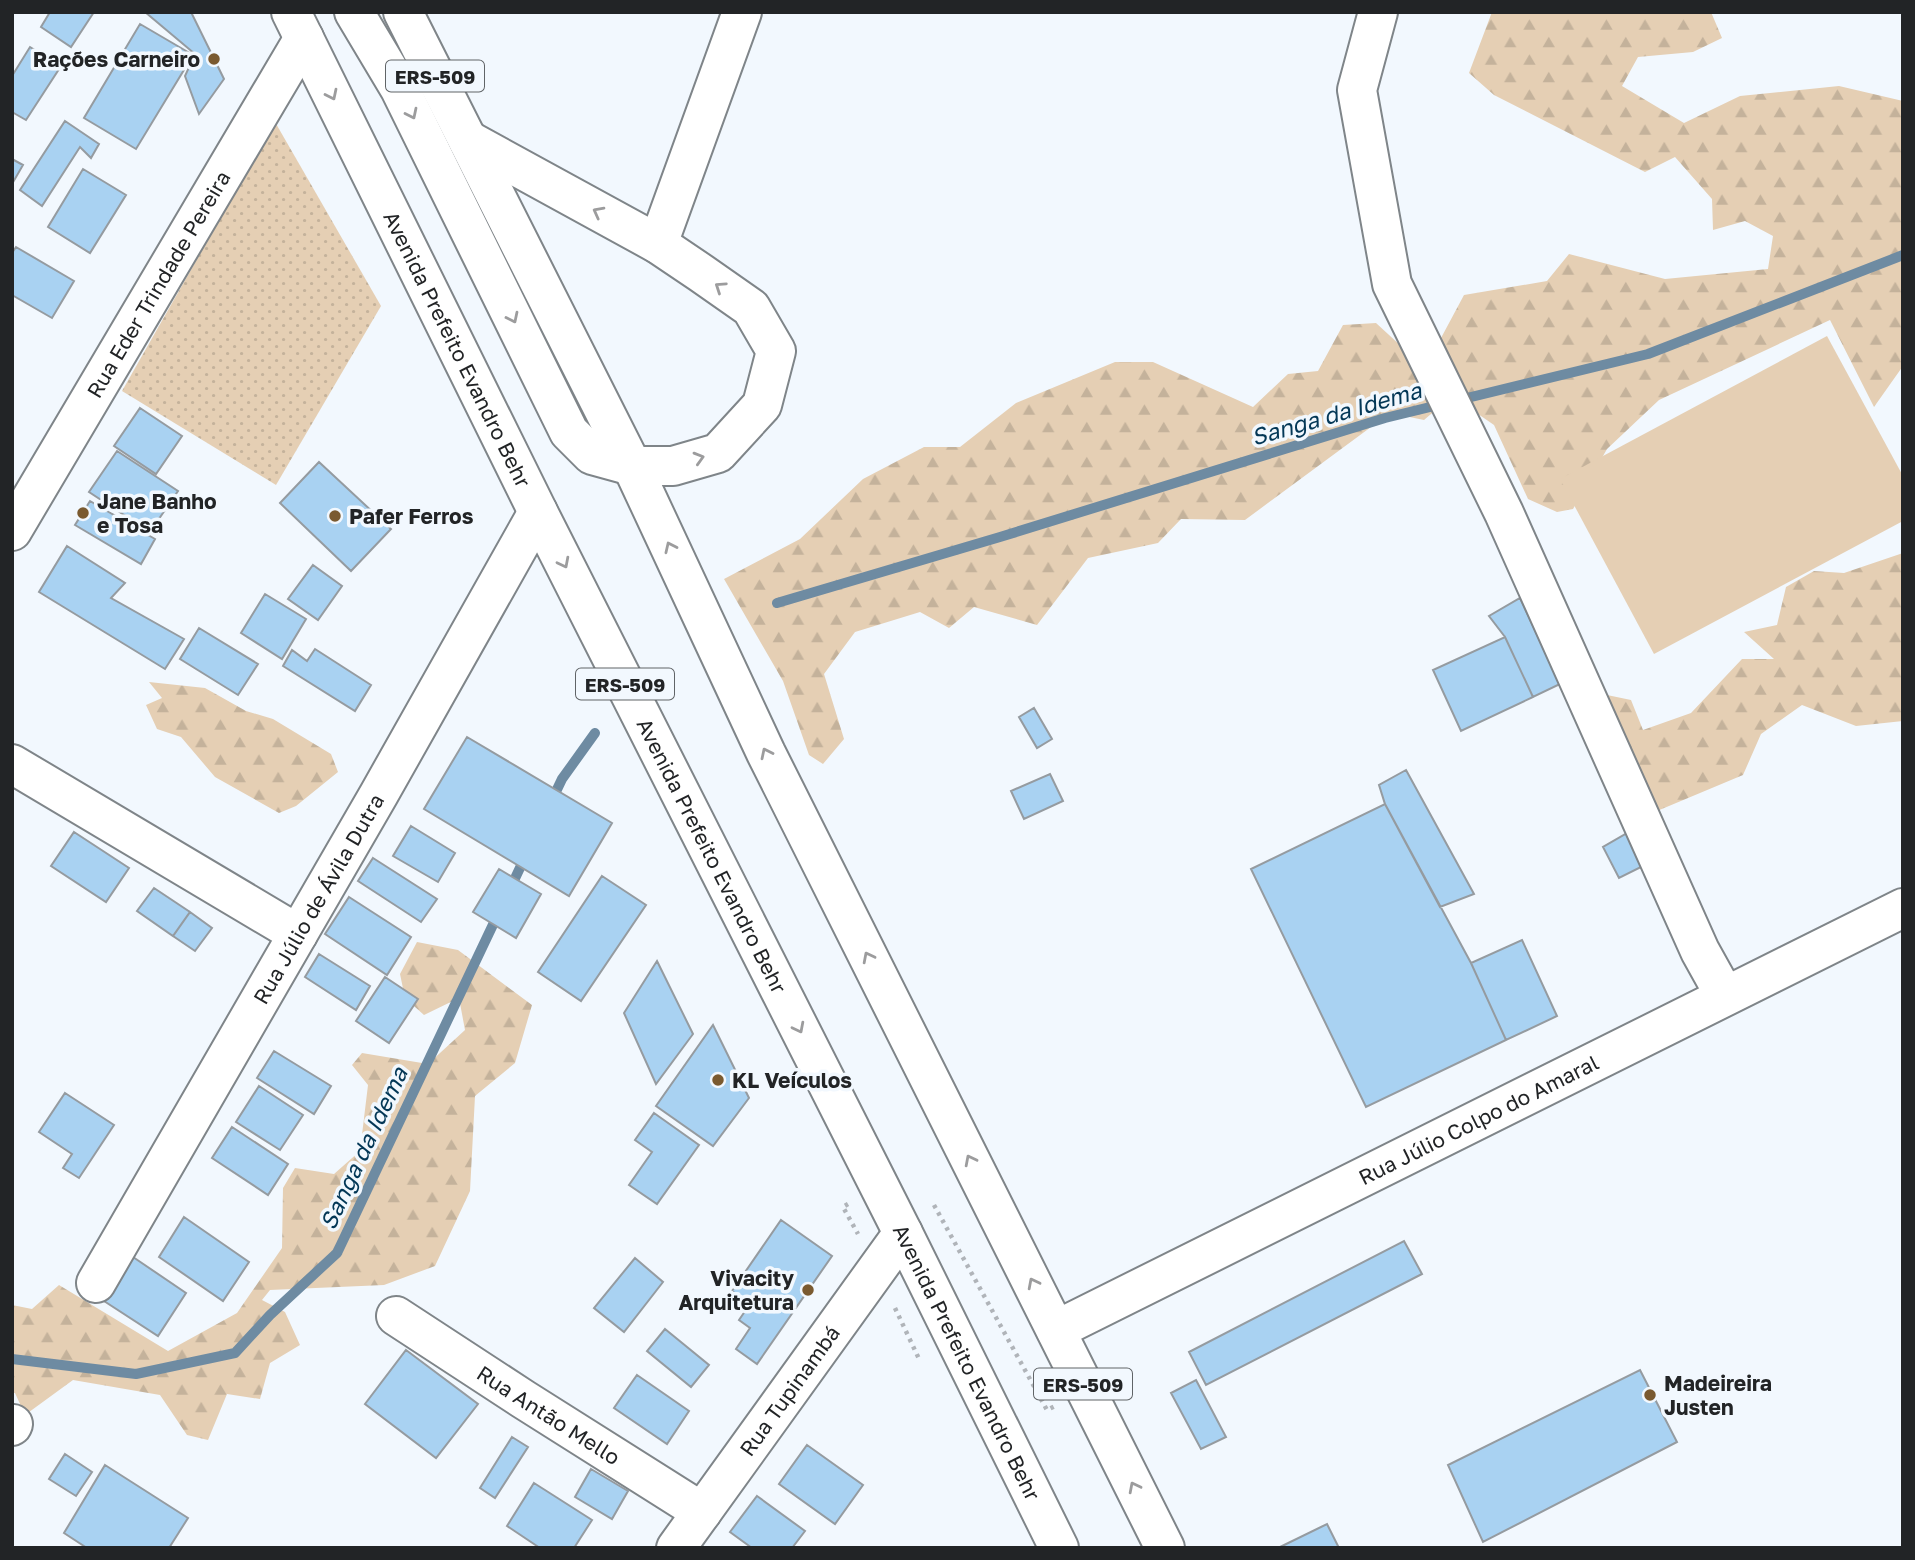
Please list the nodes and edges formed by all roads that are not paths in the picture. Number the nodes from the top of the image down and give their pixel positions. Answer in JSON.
{"nodes":[{"id":1,"x":354,"y":12,"type":"edge"},
{"id":2,"x":403,"y":12,"type":"edge"},
{"id":3,"x":742,"y":12,"type":"edge"},
{"id":4,"x":1378,"y":12,"type":"edge"},
{"id":5,"x":297,"y":25,"type":"edge"},
{"id":6,"x":468,"y":140,"type":"junction"},
{"id":7,"x":658,"y":244,"type":"junction"},
{"id":8,"x":632,"y":466,"type":"junction"},
{"id":9,"x":538,"y":512,"type":"junction"},
{"id":10,"x":12,"y":531,"type":"edge"},
{"id":11,"x":12,"y":764,"type":"edge"},
{"id":12,"x":1903,"y":908,"type":"edge"},
{"id":13,"x":298,"y":933,"type":"junction"},
{"id":14,"x":1725,"y":996,"type":"junction"},
{"id":15,"x":903,"y":1233,"type":"junction"},
{"id":16,"x":96,"y":1283,"type":"dead end"},
{"id":17,"x":396,"y":1316,"type":"dead end"},
{"id":18,"x":1056,"y":1330,"type":"junction"},
{"id":19,"x":702,"y":1512,"type":"junction"},
{"id":20,"x":676,"y":1548,"type":"edge"},
{"id":21,"x":1059,"y":1548,"type":"edge"},
{"id":22,"x":1165,"y":1548,"type":"edge"}],
"edges":[{"from":1,"to":8,"type":"main road","number":"ERS-509","one_way":true},
{"from":2,"to":6,"type":"main road","number":"ERS-509"},
{"from":3,"to":7,"type":"main road"},
{"from":4,"to":14,"type":"main road"},
{"from":5,"to":9,"type":"main road","name":"Avenida Prefeito Evandro Behr","number":"ERS-509","one_way":true},
{"from":5,"to":10,"type":"main road","name":"Rua Eder Trindade Pereira"},
{"from":7,"to":6,"type":"main road","number":"ERS-509","one_way":true},
{"from":6,"to":8,"type":"main road","number":"ERS-509"},
{"from":8,"to":7,"type":"main road","number":"ERS-509","one_way":true},
{"from":18,"to":8,"type":"main road","number":"ERS-509","one_way":true},
{"from":9,"to":13,"type":"main road","name":"Rua Júlio de Ávila Dutra"},
{"from":9,"to":15,"type":"main road","name":"Avenida Prefeito Evandro Behr","number":"ERS-509","one_way":true},
{"from":11,"to":13,"type":"main road"},
{"from":12,"to":14,"type":"main road","name":"Rua Júlio Colpo do Amaral"},
{"from":13,"to":16,"type":"main road","name":"Rua Júlio de Ávila Dutra"},
{"from":14,"to":18,"type":"main road","name":"Rua Júlio Colpo do Amaral"},
{"from":15,"to":19,"type":"main road","name":"Rua Tupinambá"},
{"from":15,"to":21,"type":"main road","name":"Avenida Prefeito Evandro Behr","number":"ERS-509"},
{"from":17,"to":19,"type":"main road","name":"Rua Antão Mello"},
{"from":22,"to":18,"type":"main road","number":"ERS-509","one_way":true},
{"from":19,"to":20,"type":"main road","name":"Rua Tupinambá"}]}
